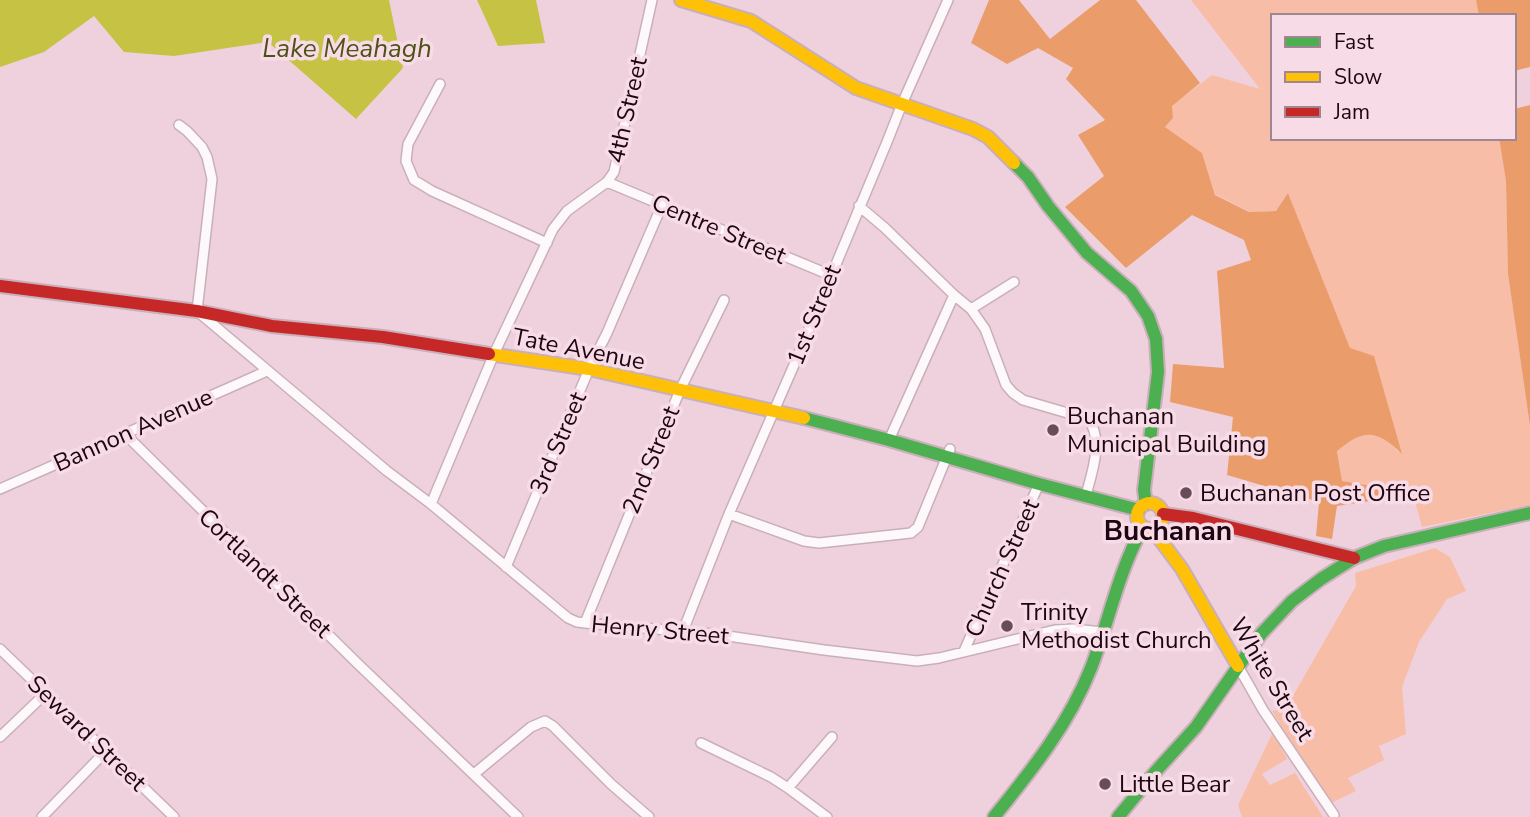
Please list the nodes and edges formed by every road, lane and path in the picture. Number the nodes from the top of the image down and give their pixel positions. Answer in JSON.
{"nodes":[{"id":1,"x":652,"y":0,"type":"edge"},
{"id":2,"x":681,"y":0,"type":"edge"},
{"id":3,"x":948,"y":0,"type":"edge"},
{"id":4,"x":440,"y":84,"type":"dead end"},
{"id":5,"x":902,"y":104,"type":"junction"},
{"id":6,"x":178,"y":125,"type":"dead end"},
{"id":7,"x":607,"y":182,"type":"junction"},
{"id":8,"x":662,"y":205,"type":"junction"},
{"id":9,"x":859,"y":206,"type":"junction"},
{"id":10,"x":547,"y":243,"type":"junction"},
{"id":11,"x":830,"y":275,"type":"junction"},
{"id":12,"x":1014,"y":282,"type":"dead end"},
{"id":13,"x":0,"y":286,"type":"edge"},
{"id":14,"x":954,"y":295,"type":"junction"},
{"id":15,"x":724,"y":300,"type":"dead end"},
{"id":16,"x":971,"y":309,"type":"junction"},
{"id":17,"x":197,"y":311,"type":"junction"},
{"id":18,"x":494,"y":354,"type":"junction"},
{"id":19,"x":589,"y":369,"type":"junction"},
{"id":20,"x":267,"y":371,"type":"junction"},
{"id":21,"x":680,"y":390,"type":"junction"},
{"id":22,"x":774,"y":410,"type":"junction"},
{"id":23,"x":124,"y":433,"type":"junction"},
{"id":24,"x":889,"y":440,"type":"junction"},
{"id":25,"x":948,"y":453,"type":"junction"},
{"id":26,"x":1039,"y":484,"type":"junction"},
{"id":27,"x":0,"y":489,"type":"edge"},
{"id":28,"x":1086,"y":495,"type":"junction"},
{"id":29,"x":431,"y":504,"type":"junction"},
{"id":30,"x":1142,"y":507,"type":"junction"},
{"id":31,"x":1530,"y":513,"type":"edge"},
{"id":32,"x":729,"y":514,"type":"junction"},
{"id":33,"x":1163,"y":514,"type":"junction"},
{"id":34,"x":1147,"y":528,"type":"junction"},
{"id":35,"x":1354,"y":558,"type":"junction"},
{"id":36,"x":506,"y":567,"type":"junction"},
{"id":37,"x":585,"y":623,"type":"junction"},
{"id":38,"x":683,"y":631,"type":"junction"},
{"id":39,"x":1103,"y":632,"type":"junction"},
{"id":40,"x":0,"y":649,"type":"edge"},
{"id":41,"x":964,"y":651,"type":"junction"},
{"id":42,"x":1238,"y":666,"type":"junction"},
{"id":43,"x":46,"y":694,"type":"junction"},
{"id":44,"x":0,"y":737,"type":"edge"},
{"id":45,"x":832,"y":737,"type":"dead end"},
{"id":46,"x":701,"y":743,"type":"dead end"},
{"id":47,"x":106,"y":751,"type":"junction"},
{"id":48,"x":474,"y":774,"type":"junction"},
{"id":49,"x":788,"y":788,"type":"junction"},
{"id":50,"x":1335,"y":815,"type":"dead end"},
{"id":51,"x":42,"y":817,"type":"edge"},
{"id":52,"x":174,"y":817,"type":"edge"},
{"id":53,"x":518,"y":817,"type":"edge"},
{"id":54,"x":649,"y":817,"type":"edge"},
{"id":55,"x":827,"y":817,"type":"edge"},
{"id":56,"x":995,"y":817,"type":"edge"},
{"id":57,"x":1118,"y":817,"type":"edge"}],
"edges":[{"from":1,"to":7,"type":"street","name":"4th Street"},
{"from":2,"to":5,"type":"street"},
{"from":3,"to":5,"type":"street","name":"1st Street"},
{"from":4,"to":10,"type":"street"},
{"from":5,"to":9,"type":"street","name":"1st Street"},
{"from":5,"to":30,"type":"street"},
{"from":6,"to":17,"type":"street"},
{"from":7,"to":8,"type":"street","name":"Centre Street"},
{"from":7,"to":10,"type":"street","name":"4th Street"},
{"from":8,"to":11,"type":"street","name":"Centre Street"},
{"from":8,"to":19,"type":"street","name":"3rd Street"},
{"from":9,"to":11,"type":"street","name":"1st Street"},
{"from":9,"to":14,"type":"street"},
{"from":10,"to":18,"type":"street","name":"4th Street"},
{"from":11,"to":22,"type":"street","name":"1st Street"},
{"from":12,"to":16,"type":"street"},
{"from":13,"to":17,"type":"street","name":"Tate Avenue"},
{"from":14,"to":16,"type":"street"},
{"from":14,"to":24,"type":"street"},
{"from":15,"to":21,"type":"street","name":"2nd Street"},
{"from":16,"to":28,"type":"street"},
{"from":17,"to":18,"type":"street","name":"Tate Avenue"},
{"from":17,"to":20,"type":"street","name":"Henry Street"},
{"from":18,"to":19,"type":"street","name":"Tate Avenue"},
{"from":18,"to":29,"type":"street","name":"4th Street"},
{"from":19,"to":21,"type":"street","name":"Tate Avenue"},
{"from":19,"to":36,"type":"street","name":"3rd Street"},
{"from":20,"to":23,"type":"street","name":"Bannon Avenue"},
{"from":20,"to":29,"type":"street","name":"Henry Street"},
{"from":21,"to":22,"type":"street","name":"Tate Avenue"},
{"from":21,"to":37,"type":"street","name":"2nd Street"},
{"from":22,"to":24,"type":"street","name":"Tate Avenue"},
{"from":22,"to":32,"type":"street","name":"1st Street"},
{"from":23,"to":27,"type":"street","name":"Bannon Avenue"},
{"from":23,"to":48,"type":"street","name":"Cortlandt Street"},
{"from":24,"to":25,"type":"street","name":"Tate Avenue"},
{"from":25,"to":26,"type":"street","name":"Tate Avenue"},
{"from":25,"to":32,"type":"street"},
{"from":26,"to":28,"type":"street","name":"Tate Avenue"},
{"from":26,"to":41,"type":"street","name":"Church Street"},
{"from":28,"to":30,"type":"street","name":"Tate Avenue"},
{"from":29,"to":36,"type":"street","name":"Henry Street"},
{"from":30,"to":33,"type":"street"},
{"from":30,"to":34,"type":"street"},
{"from":31,"to":35,"type":"street"},
{"from":32,"to":38,"type":"street","name":"1st Street"},
{"from":33,"to":34,"type":"street"},
{"from":33,"to":35,"type":"street"},
{"from":34,"to":39,"type":"street"},
{"from":34,"to":42,"type":"street","name":"White Street"},
{"from":35,"to":42,"type":"street"},
{"from":36,"to":37,"type":"street","name":"Henry Street"},
{"from":37,"to":38,"type":"street","name":"Henry Street"},
{"from":38,"to":41,"type":"street","name":"Henry Street"},
{"from":39,"to":41,"type":"street","name":"Henry Street"},
{"from":39,"to":56,"type":"street"},
{"from":40,"to":43,"type":"street","name":"Seward Street"},
{"from":42,"to":50,"type":"street","name":"White Street"},
{"from":42,"to":57,"type":"street"},
{"from":43,"to":44,"type":"street"},
{"from":43,"to":47,"type":"street","name":"Seward Street"},
{"from":45,"to":49,"type":"street"},
{"from":46,"to":49,"type":"street"},
{"from":47,"to":51,"type":"street"},
{"from":47,"to":52,"type":"street","name":"Seward Street"},
{"from":48,"to":53,"type":"street","name":"Cortlandt Street"},
{"from":48,"to":54,"type":"street"},
{"from":49,"to":55,"type":"street"}]}
